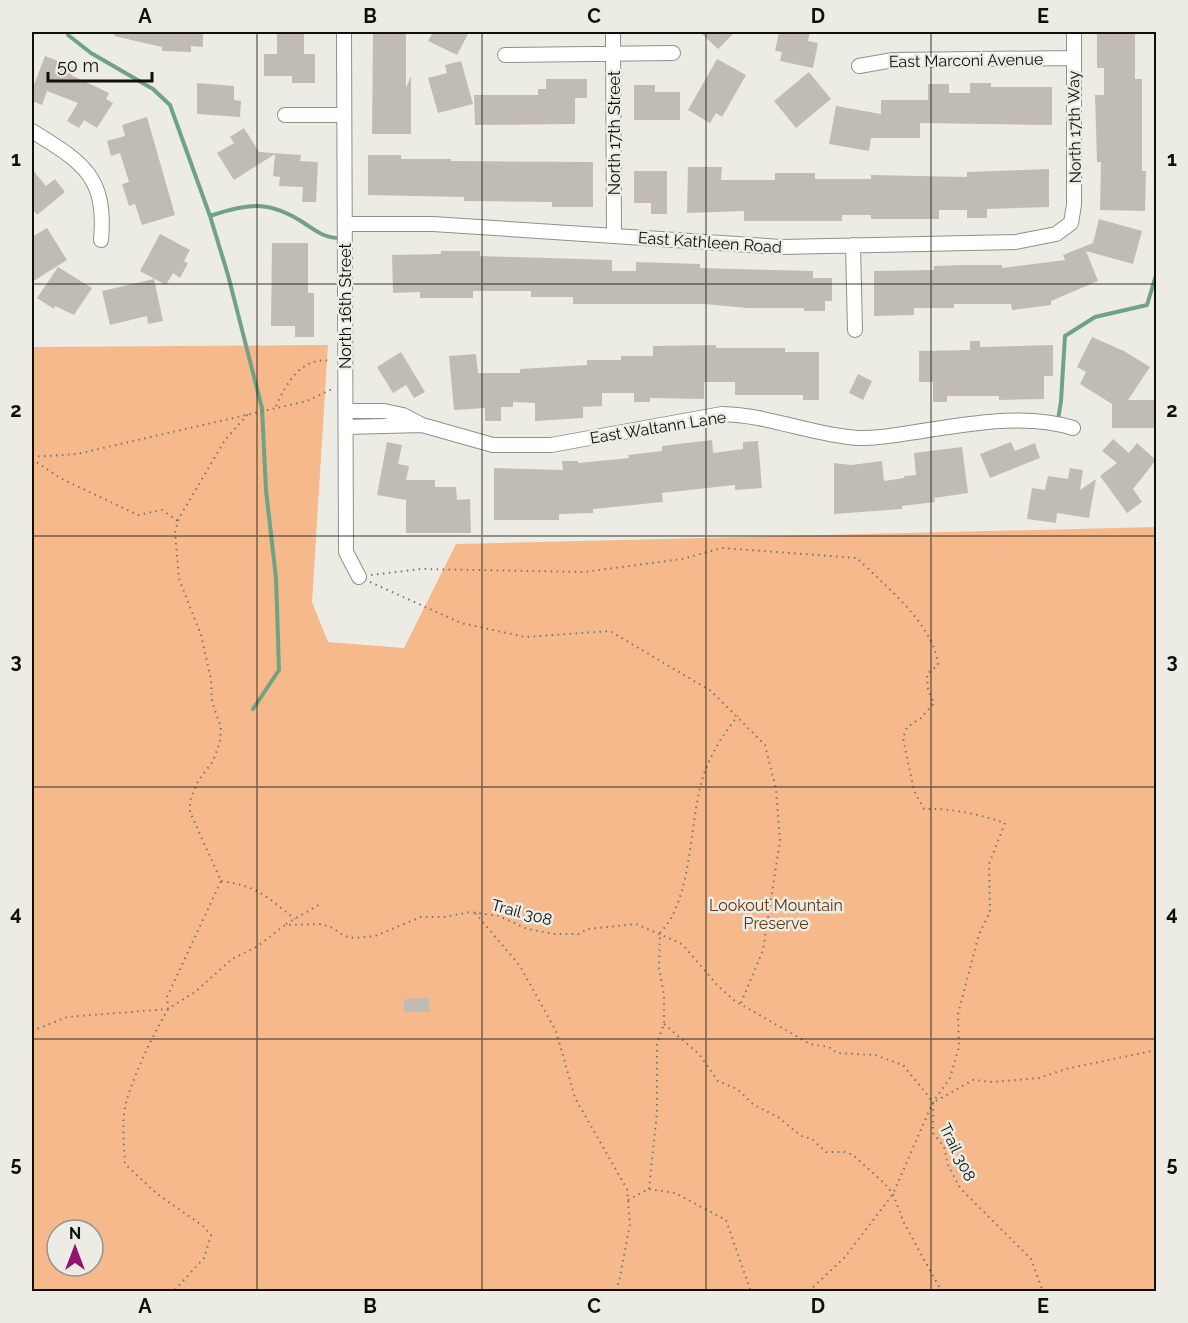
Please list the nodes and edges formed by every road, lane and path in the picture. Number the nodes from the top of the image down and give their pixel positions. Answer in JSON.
{"nodes":[{"id":1,"x":344,"y":32,"type":"edge"},
{"id":2,"x":613,"y":32,"type":"edge"},
{"id":3,"x":1074,"y":32,"type":"edge"},
{"id":4,"x":673,"y":53,"type":"dead end"},
{"id":5,"x":614,"y":54,"type":"junction"},
{"id":6,"x":505,"y":55,"type":"dead end"},
{"id":7,"x":1073,"y":58,"type":"junction"},
{"id":8,"x":859,"y":66,"type":"dead end"},
{"id":9,"x":285,"y":115,"type":"dead end"},
{"id":10,"x":344,"y":115,"type":"junction"},
{"id":11,"x":32,"y":131,"type":"edge"},
{"id":12,"x":1071,"y":223,"type":"joint"},
{"id":13,"x":345,"y":224,"type":"junction"},
{"id":14,"x":614,"y":235,"type":"junction"},
{"id":15,"x":101,"y":240,"type":"dead end"},
{"id":16,"x":853,"y":245,"type":"junction"},
{"id":17,"x":855,"y":330,"type":"dead end"},
{"id":18,"x":345,"y":363,"type":"junction"},
{"id":19,"x":346,"y":390,"type":"junction"},
{"id":20,"x":275,"y":407,"type":"junction"},
{"id":21,"x":346,"y":411,"type":"junction"},
{"id":22,"x":366,"y":411,"type":"junction"},
{"id":23,"x":248,"y":414,"type":"junction"},
{"id":24,"x":396,"y":420,"type":"junction"},
{"id":25,"x":366,"y":426,"type":"junction"},
{"id":26,"x":346,"y":427,"type":"junction"},
{"id":27,"x":1072,"y":428,"type":"dead end"},
{"id":28,"x":32,"y":458,"type":"edge"},
{"id":29,"x":178,"y":521,"type":"junction"},
{"id":30,"x":359,"y":577,"type":"junction"},
{"id":31,"x":738,"y":716,"type":"junction"},
{"id":32,"x":221,"y":881,"type":"junction"},
{"id":33,"x":322,"y":903,"type":"dead end"},
{"id":34,"x":475,"y":913,"type":"junction"},
{"id":35,"x":295,"y":919,"type":"junction"},
{"id":36,"x":285,"y":925,"type":"junction"},
{"id":37,"x":660,"y":933,"type":"junction"},
{"id":38,"x":741,"y":1003,"type":"junction"},
{"id":39,"x":168,"y":1009,"type":"junction"},
{"id":40,"x":664,"y":1024,"type":"junction"},
{"id":41,"x":32,"y":1031,"type":"edge"},
{"id":42,"x":1156,"y":1050,"type":"edge"},
{"id":43,"x":933,"y":1102,"type":"junction"},
{"id":44,"x":649,"y":1189,"type":"junction"},
{"id":45,"x":893,"y":1194,"type":"junction"},
{"id":46,"x":628,"y":1200,"type":"junction"},
{"id":47,"x":173,"y":1292,"type":"edge"},
{"id":48,"x":615,"y":1292,"type":"edge"},
{"id":49,"x":751,"y":1292,"type":"edge"},
{"id":50,"x":808,"y":1292,"type":"edge"},
{"id":51,"x":942,"y":1292,"type":"edge"},
{"id":52,"x":1043,"y":1292,"type":"edge"}],
"edges":[{"from":1,"to":10,"type":"street","name":"North 16th Street"},
{"from":2,"to":5,"type":"street","name":"North 17th Street"},
{"from":3,"to":7,"type":"street","name":"North 17th Way"},
{"from":4,"to":5,"type":"street"},
{"from":5,"to":6,"type":"street"},
{"from":5,"to":14,"type":"street","name":"North 17th Street"},
{"from":7,"to":8,"type":"street","name":"East Marconi Avenue"},
{"from":7,"to":12,"type":"street","name":"North 17th Way"},
{"from":9,"to":10,"type":"street"},
{"from":10,"to":13,"type":"street","name":"North 16th Street"},
{"from":11,"to":15,"type":"street"},
{"from":12,"to":16,"type":"street","name":"East Kathleen Road"},
{"from":13,"to":14,"type":"street","name":"East Kathleen Road"},
{"from":13,"to":18,"type":"street","name":"North 16th Street"},
{"from":14,"to":16,"type":"street","name":"East Kathleen Road"},
{"from":16,"to":17,"type":"street"},
{"from":18,"to":19,"type":"street","name":"North 16th Street"},
{"from":18,"to":20,"type":"path"},
{"from":19,"to":20,"type":"path"},
{"from":19,"to":21,"type":"street","name":"North 16th Street"},
{"from":20,"to":23,"type":"path"},
{"from":21,"to":22,"type":"street","name":"East Waltann Lane"},
{"from":21,"to":26,"type":"street","name":"North 16th Street"},
{"from":22,"to":24,"type":"street","name":"East Waltann Lane"},
{"from":22,"to":25,"type":"street"},
{"from":23,"to":28,"type":"path"},
{"from":23,"to":29,"type":"path"},
{"from":24,"to":25,"type":"street","name":"East Waltann Lane"},
{"from":24,"to":27,"type":"street","name":"East Waltann Lane"},
{"from":25,"to":26,"type":"street","name":"East Waltann Lane"},
{"from":26,"to":30,"type":"street","name":"North 16th Street"},
{"from":28,"to":29,"type":"path"},
{"from":29,"to":32,"type":"path"},
{"from":30,"to":31,"type":"path"},
{"from":30,"to":43,"type":"path"},
{"from":31,"to":37,"type":"path"},
{"from":31,"to":38,"type":"path"},
{"from":32,"to":35,"type":"path"},
{"from":32,"to":39,"type":"path"},
{"from":33,"to":35,"type":"path"},
{"from":34,"to":36,"type":"path","name":"Trail 308"},
{"from":34,"to":37,"type":"path","name":"Trail 308"},
{"from":34,"to":46,"type":"path"},
{"from":35,"to":36,"type":"path"},
{"from":36,"to":39,"type":"path"},
{"from":37,"to":38,"type":"path","name":"Trail 308"},
{"from":37,"to":40,"type":"path"},
{"from":38,"to":43,"type":"path","name":"Trail 308"},
{"from":39,"to":41,"type":"path"},
{"from":39,"to":47,"type":"path"},
{"from":40,"to":44,"type":"path"},
{"from":40,"to":45,"type":"path"},
{"from":42,"to":43,"type":"path"},
{"from":43,"to":45,"type":"path"},
{"from":43,"to":52,"type":"path","name":"Trail 308"},
{"from":44,"to":46,"type":"path"},
{"from":44,"to":49,"type":"path"},
{"from":45,"to":50,"type":"path"},
{"from":45,"to":51,"type":"path"},
{"from":46,"to":48,"type":"path"}]}
